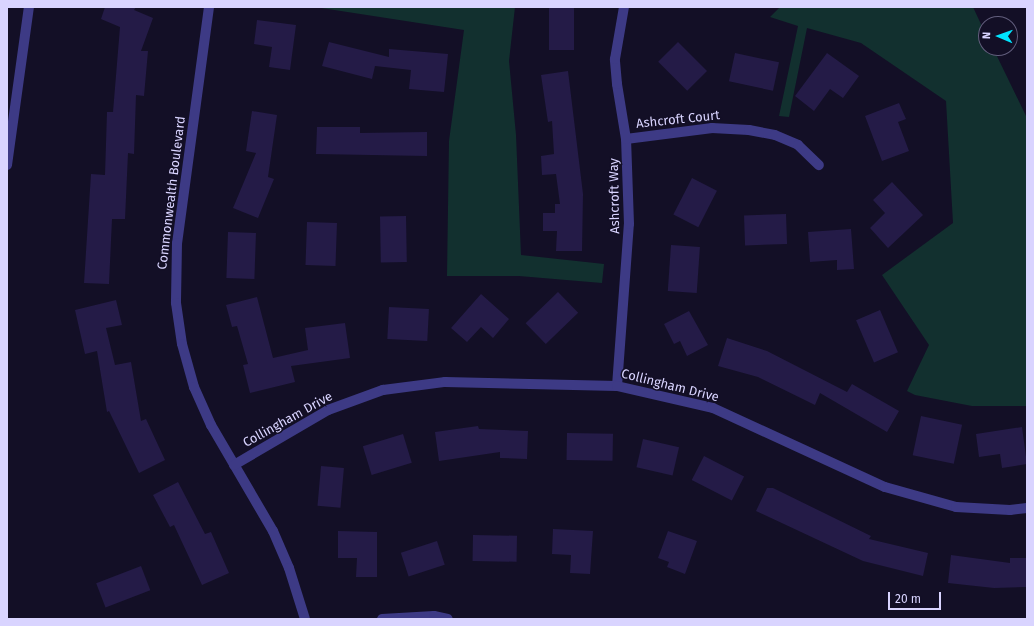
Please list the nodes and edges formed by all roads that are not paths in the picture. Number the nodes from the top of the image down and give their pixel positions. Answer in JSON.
{"nodes":[{"id":1,"x":29,"y":7,"type":"edge"},
{"id":2,"x":209,"y":7,"type":"edge"},
{"id":3,"x":624,"y":7,"type":"edge"},
{"id":4,"x":626,"y":139,"type":"junction"},
{"id":5,"x":7,"y":165,"type":"edge"},
{"id":6,"x":819,"y":165,"type":"dead end"},
{"id":7,"x":617,"y":386,"type":"junction"},
{"id":8,"x":234,"y":465,"type":"junction"},
{"id":9,"x":1027,"y":508,"type":"edge"},
{"id":10,"x":306,"y":619,"type":"edge"},
{"id":11,"x":382,"y":619,"type":"edge"},
{"id":12,"x":448,"y":619,"type":"edge"}],
"edges":[{"from":1,"to":5,"type":"street"},
{"from":2,"to":8,"type":"street","name":"Commonwealth Boulevard"},
{"from":3,"to":4,"type":"street","name":"Ashcroft Way"},
{"from":4,"to":6,"type":"street","name":"Ashcroft Court"},
{"from":4,"to":7,"type":"street","name":"Ashcroft Way"},
{"from":7,"to":8,"type":"street","name":"Collingham Drive"},
{"from":7,"to":9,"type":"street","name":"Collingham Drive"},
{"from":8,"to":10,"type":"street","name":"Commonwealth Boulevard"},
{"from":11,"to":12,"type":"street"}]}
